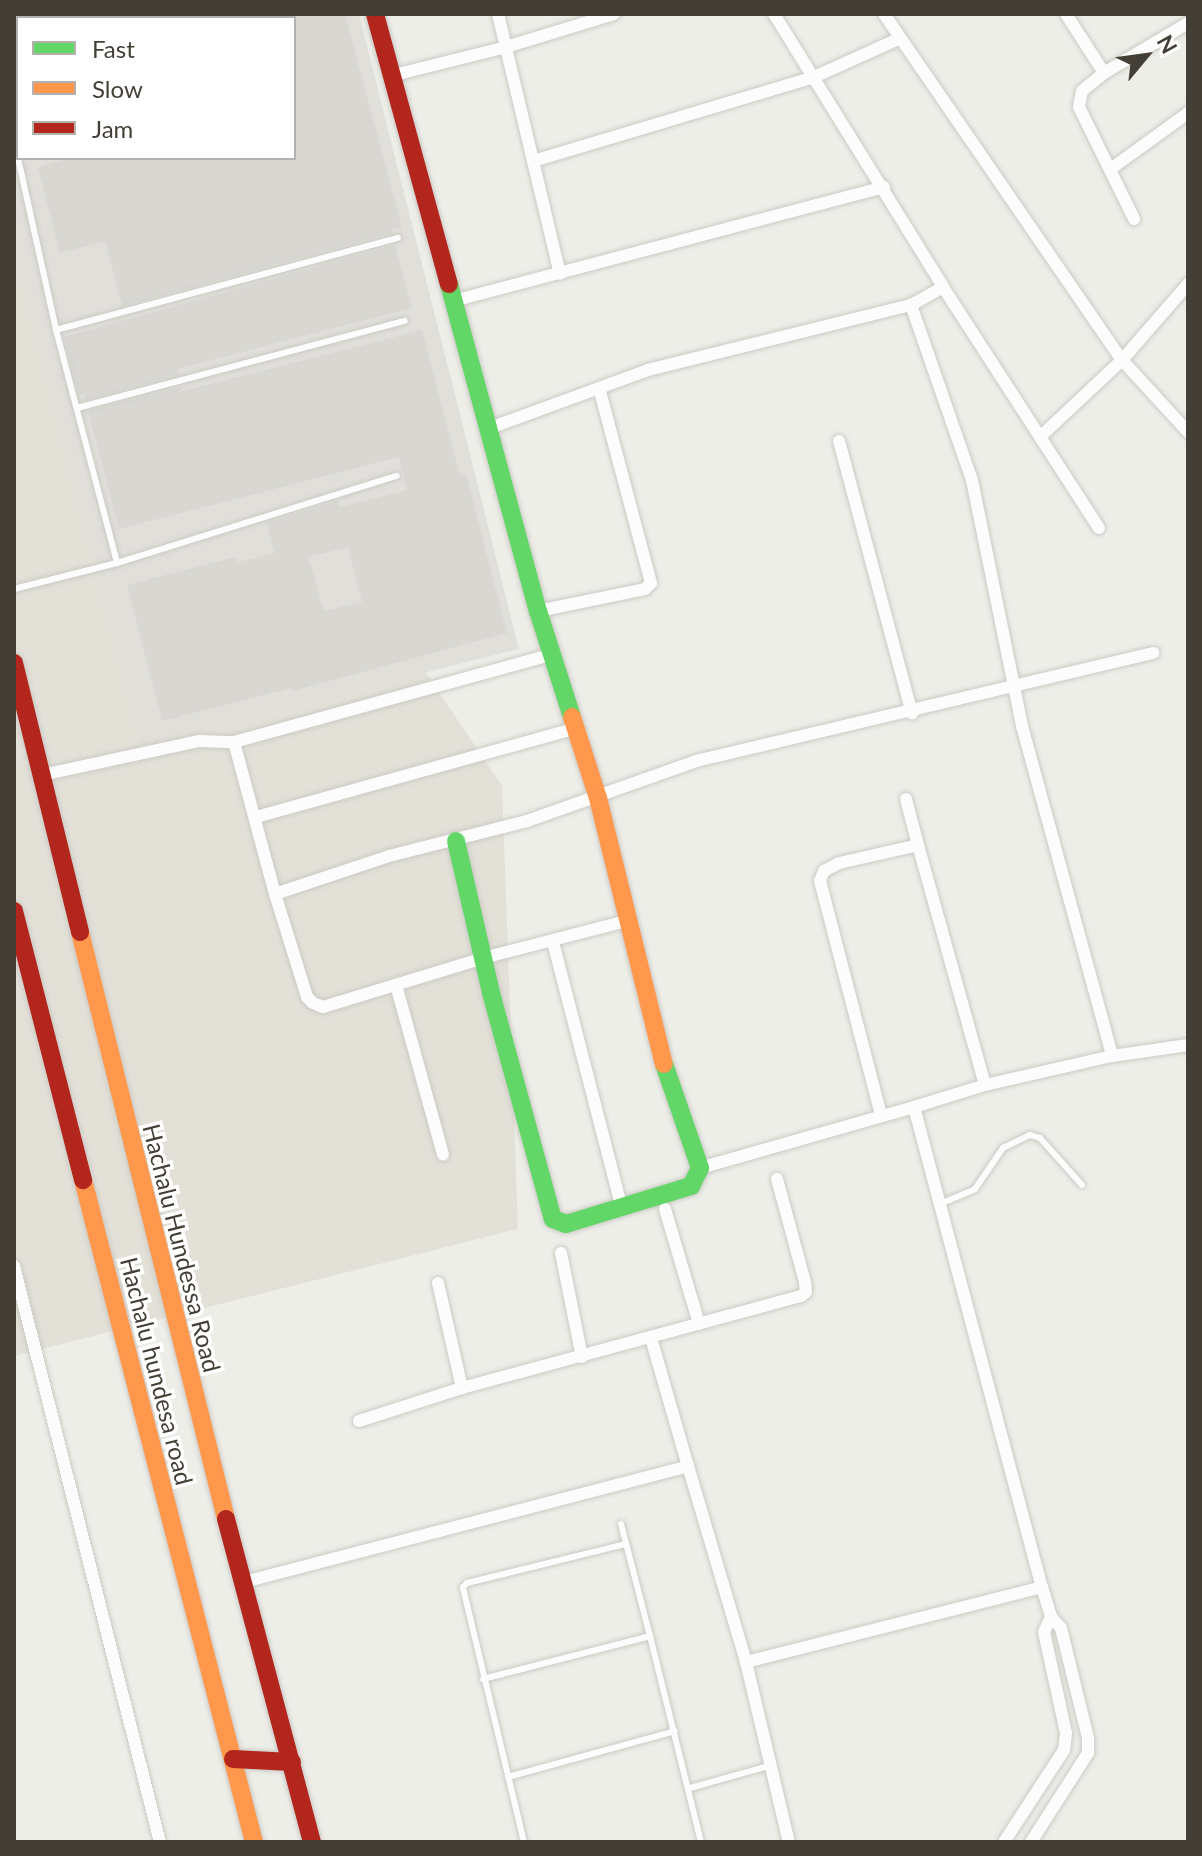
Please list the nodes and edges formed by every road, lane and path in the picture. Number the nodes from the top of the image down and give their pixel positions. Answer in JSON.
{"nodes":[{"id":1,"x":375,"y":14,"type":"edge"},
{"id":2,"x":498,"y":14,"type":"edge"},
{"id":3,"x":614,"y":14,"type":"edge"},
{"id":4,"x":774,"y":14,"type":"edge"},
{"id":5,"x":884,"y":14,"type":"edge"},
{"id":6,"x":1066,"y":14,"type":"edge"},
{"id":7,"x":1188,"y":23,"type":"edge"},
{"id":8,"x":898,"y":39,"type":"junction"},
{"id":9,"x":506,"y":47,"type":"junction"},
{"id":10,"x":1104,"y":73,"type":"junction"},
{"id":11,"x":390,"y":76,"type":"junction"},
{"id":12,"x":814,"y":77,"type":"junction"},
{"id":13,"x":1188,"y":113,"type":"edge"},
{"id":14,"x":18,"y":160,"type":"edge"},
{"id":15,"x":533,"y":161,"type":"junction"},
{"id":16,"x":1112,"y":168,"type":"junction"},
{"id":17,"x":884,"y":187,"type":"junction"},
{"id":18,"x":1134,"y":219,"type":"dead end"},
{"id":19,"x":398,"y":238,"type":"dead end"},
{"id":20,"x":560,"y":274,"type":"junction"},
{"id":21,"x":1188,"y":284,"type":"edge"},
{"id":22,"x":943,"y":287,"type":"junction"},
{"id":23,"x":453,"y":301,"type":"junction"},
{"id":24,"x":911,"y":305,"type":"junction"},
{"id":25,"x":405,"y":321,"type":"dead end"},
{"id":26,"x":56,"y":330,"type":"junction"},
{"id":27,"x":1122,"y":360,"type":"junction"},
{"id":28,"x":600,"y":391,"type":"junction"},
{"id":29,"x":77,"y":408,"type":"junction"},
{"id":30,"x":487,"y":429,"type":"junction"},
{"id":31,"x":1188,"y":432,"type":"edge"},
{"id":32,"x":1040,"y":437,"type":"junction"},
{"id":33,"x":839,"y":441,"type":"dead end"},
{"id":34,"x":397,"y":476,"type":"dead end"},
{"id":35,"x":1099,"y":528,"type":"dead end"},
{"id":36,"x":117,"y":563,"type":"junction"},
{"id":37,"x":14,"y":589,"type":"edge"},
{"id":38,"x":538,"y":611,"type":"junction"},
{"id":39,"x":1153,"y":653,"type":"dead end"},
{"id":40,"x":553,"y":654,"type":"junction"},
{"id":41,"x":14,"y":663,"type":"edge"},
{"id":42,"x":1014,"y":687,"type":"junction"},
{"id":43,"x":912,"y":713,"type":"junction"},
{"id":44,"x":577,"y":728,"type":"junction"},
{"id":45,"x":234,"y":742,"type":"junction"},
{"id":46,"x":42,"y":775,"type":"junction"},
{"id":47,"x":598,"y":798,"type":"junction"},
{"id":48,"x":906,"y":799,"type":"dead end"},
{"id":49,"x":256,"y":817,"type":"junction"},
{"id":50,"x":456,"y":841,"type":"junction"},
{"id":51,"x":918,"y":845,"type":"junction"},
{"id":52,"x":275,"y":894,"type":"junction"},
{"id":53,"x":14,"y":911,"type":"edge"},
{"id":54,"x":630,"y":920,"type":"junction"},
{"id":55,"x":553,"y":942,"type":"junction"},
{"id":56,"x":483,"y":958,"type":"junction"},
{"id":57,"x":396,"y":985,"type":"junction"},
{"id":58,"x":1188,"y":1045,"type":"edge"},
{"id":59,"x":1112,"y":1056,"type":"junction"},
{"id":60,"x":985,"y":1085,"type":"junction"},
{"id":61,"x":914,"y":1107,"type":"junction"},
{"id":62,"x":881,"y":1115,"type":"junction"},
{"id":63,"x":443,"y":1155,"type":"dead end"},
{"id":64,"x":700,"y":1168,"type":"junction"},
{"id":65,"x":777,"y":1179,"type":"dead end"},
{"id":66,"x":1082,"y":1185,"type":"dead end"},
{"id":67,"x":940,"y":1204,"type":"junction"},
{"id":68,"x":622,"y":1208,"type":"junction"},
{"id":69,"x":665,"y":1209,"type":"dead end"},
{"id":70,"x":561,"y":1253,"type":"dead end"},
{"id":71,"x":14,"y":1266,"type":"edge"},
{"id":72,"x":438,"y":1283,"type":"dead end"},
{"id":73,"x":699,"y":1324,"type":"junction"},
{"id":74,"x":651,"y":1338,"type":"junction"},
{"id":75,"x":582,"y":1357,"type":"junction"},
{"id":76,"x":462,"y":1388,"type":"junction"},
{"id":77,"x":359,"y":1421,"type":"dead end"},
{"id":78,"x":688,"y":1466,"type":"junction"},
{"id":79,"x":621,"y":1524,"type":"dead end"},
{"id":80,"x":626,"y":1544,"type":"junction"},
{"id":81,"x":244,"y":1582,"type":"junction"},
{"id":82,"x":1042,"y":1587,"type":"junction"},
{"id":83,"x":1051,"y":1617,"type":"junction"},
{"id":84,"x":650,"y":1636,"type":"junction"},
{"id":85,"x":746,"y":1662,"type":"junction"},
{"id":86,"x":483,"y":1679,"type":"junction"},
{"id":87,"x":675,"y":1731,"type":"junction"},
{"id":88,"x":233,"y":1759,"type":"junction"},
{"id":89,"x":292,"y":1762,"type":"junction"},
{"id":90,"x":769,"y":1766,"type":"junction"},
{"id":91,"x":508,"y":1777,"type":"junction"},
{"id":92,"x":690,"y":1788,"type":"junction"},
{"id":93,"x":160,"y":1842,"type":"edge"},
{"id":94,"x":254,"y":1842,"type":"edge"},
{"id":95,"x":312,"y":1842,"type":"edge"},
{"id":96,"x":524,"y":1842,"type":"edge"},
{"id":97,"x":701,"y":1842,"type":"edge"},
{"id":98,"x":789,"y":1842,"type":"edge"},
{"id":99,"x":1004,"y":1842,"type":"edge"},
{"id":100,"x":1031,"y":1842,"type":"edge"}],
"edges":[{"from":1,"to":11,"type":"main road"},
{"from":2,"to":9,"type":"street"},
{"from":3,"to":9,"type":"street"},
{"from":4,"to":12,"type":"street"},
{"from":5,"to":8,"type":"street"},
{"from":6,"to":10,"type":"street"},
{"from":7,"to":10,"type":"street"},
{"from":8,"to":12,"type":"street"},
{"from":8,"to":27,"type":"street"},
{"from":9,"to":11,"type":"street"},
{"from":9,"to":15,"type":"street"},
{"from":10,"to":16,"type":"street"},
{"from":11,"to":23,"type":"main road"},
{"from":12,"to":15,"type":"street"},
{"from":12,"to":17,"type":"street"},
{"from":13,"to":16,"type":"street"},
{"from":14,"to":26,"type":"lane"},
{"from":15,"to":20,"type":"street"},
{"from":16,"to":18,"type":"street"},
{"from":17,"to":20,"type":"street"},
{"from":17,"to":22,"type":"street"},
{"from":19,"to":26,"type":"lane"},
{"from":20,"to":23,"type":"street"},
{"from":21,"to":27,"type":"street"},
{"from":22,"to":24,"type":"street"},
{"from":22,"to":32,"type":"street"},
{"from":23,"to":30,"type":"main road"},
{"from":24,"to":28,"type":"street"},
{"from":24,"to":42,"type":"street"},
{"from":25,"to":29,"type":"lane"},
{"from":26,"to":29,"type":"lane"},
{"from":27,"to":31,"type":"street"},
{"from":27,"to":32,"type":"street"},
{"from":28,"to":30,"type":"street"},
{"from":28,"to":38,"type":"street"},
{"from":29,"to":36,"type":"lane"},
{"from":30,"to":38,"type":"main road"},
{"from":32,"to":35,"type":"street"},
{"from":33,"to":43,"type":"street"},
{"from":34,"to":36,"type":"lane"},
{"from":36,"to":37,"type":"lane"},
{"from":38,"to":40,"type":"main road"},
{"from":39,"to":42,"type":"street"},
{"from":40,"to":44,"type":"main road"},
{"from":40,"to":45,"type":"street"},
{"from":41,"to":46,"type":"main road","name":"Hachalu Hundessa Road"},
{"from":42,"to":43,"type":"street"},
{"from":42,"to":59,"type":"street"},
{"from":43,"to":47,"type":"street"},
{"from":44,"to":47,"type":"main road"},
{"from":44,"to":49,"type":"street"},
{"from":45,"to":46,"type":"street"},
{"from":45,"to":49,"type":"street"},
{"from":46,"to":81,"type":"main road","name":"Hachalu Hundessa Road"},
{"from":47,"to":50,"type":"street"},
{"from":47,"to":54,"type":"main road"},
{"from":48,"to":51,"type":"street"},
{"from":49,"to":52,"type":"street"},
{"from":50,"to":52,"type":"street"},
{"from":50,"to":56,"type":"main road"},
{"from":51,"to":60,"type":"street"},
{"from":51,"to":62,"type":"street"},
{"from":52,"to":57,"type":"street"},
{"from":53,"to":88,"type":"main road","name":"Hachalu hundesa road"},
{"from":54,"to":55,"type":"street"},
{"from":54,"to":64,"type":"main road"},
{"from":55,"to":56,"type":"street"},
{"from":55,"to":68,"type":"street"},
{"from":56,"to":57,"type":"street"},
{"from":56,"to":68,"type":"main road"},
{"from":57,"to":63,"type":"street"},
{"from":58,"to":59,"type":"street"},
{"from":59,"to":60,"type":"street"},
{"from":60,"to":61,"type":"street"},
{"from":61,"to":62,"type":"street"},
{"from":61,"to":67,"type":"street"},
{"from":62,"to":64,"type":"street"},
{"from":64,"to":68,"type":"main road"},
{"from":65,"to":73,"type":"street"},
{"from":66,"to":67,"type":"lane"},
{"from":67,"to":82,"type":"street"},
{"from":69,"to":73,"type":"street"},
{"from":70,"to":75,"type":"street"},
{"from":71,"to":93,"type":"street"},
{"from":72,"to":76,"type":"street"},
{"from":73,"to":74,"type":"street"},
{"from":74,"to":75,"type":"street"},
{"from":74,"to":78,"type":"street"},
{"from":75,"to":76,"type":"street"},
{"from":76,"to":77,"type":"street"},
{"from":78,"to":81,"type":"street"},
{"from":78,"to":85,"type":"street"},
{"from":79,"to":80,"type":"lane"},
{"from":80,"to":84,"type":"lane"},
{"from":80,"to":86,"type":"lane"},
{"from":81,"to":89,"type":"main road","name":"Hachalu Hundessa Road"},
{"from":82,"to":83,"type":"street"},
{"from":82,"to":85,"type":"street"},
{"from":83,"to":99,"type":"street"},
{"from":83,"to":100,"type":"street"},
{"from":84,"to":86,"type":"lane"},
{"from":84,"to":87,"type":"lane"},
{"from":85,"to":90,"type":"street"},
{"from":86,"to":91,"type":"lane"},
{"from":87,"to":91,"type":"lane"},
{"from":87,"to":92,"type":"lane"},
{"from":88,"to":89,"type":"main road"},
{"from":88,"to":94,"type":"main road","name":"Hachalu hundesa road"},
{"from":89,"to":95,"type":"main road","name":"Hachalu Hundessa Road"},
{"from":90,"to":92,"type":"lane"},
{"from":90,"to":98,"type":"street"},
{"from":91,"to":96,"type":"lane"},
{"from":92,"to":97,"type":"lane"}]}
